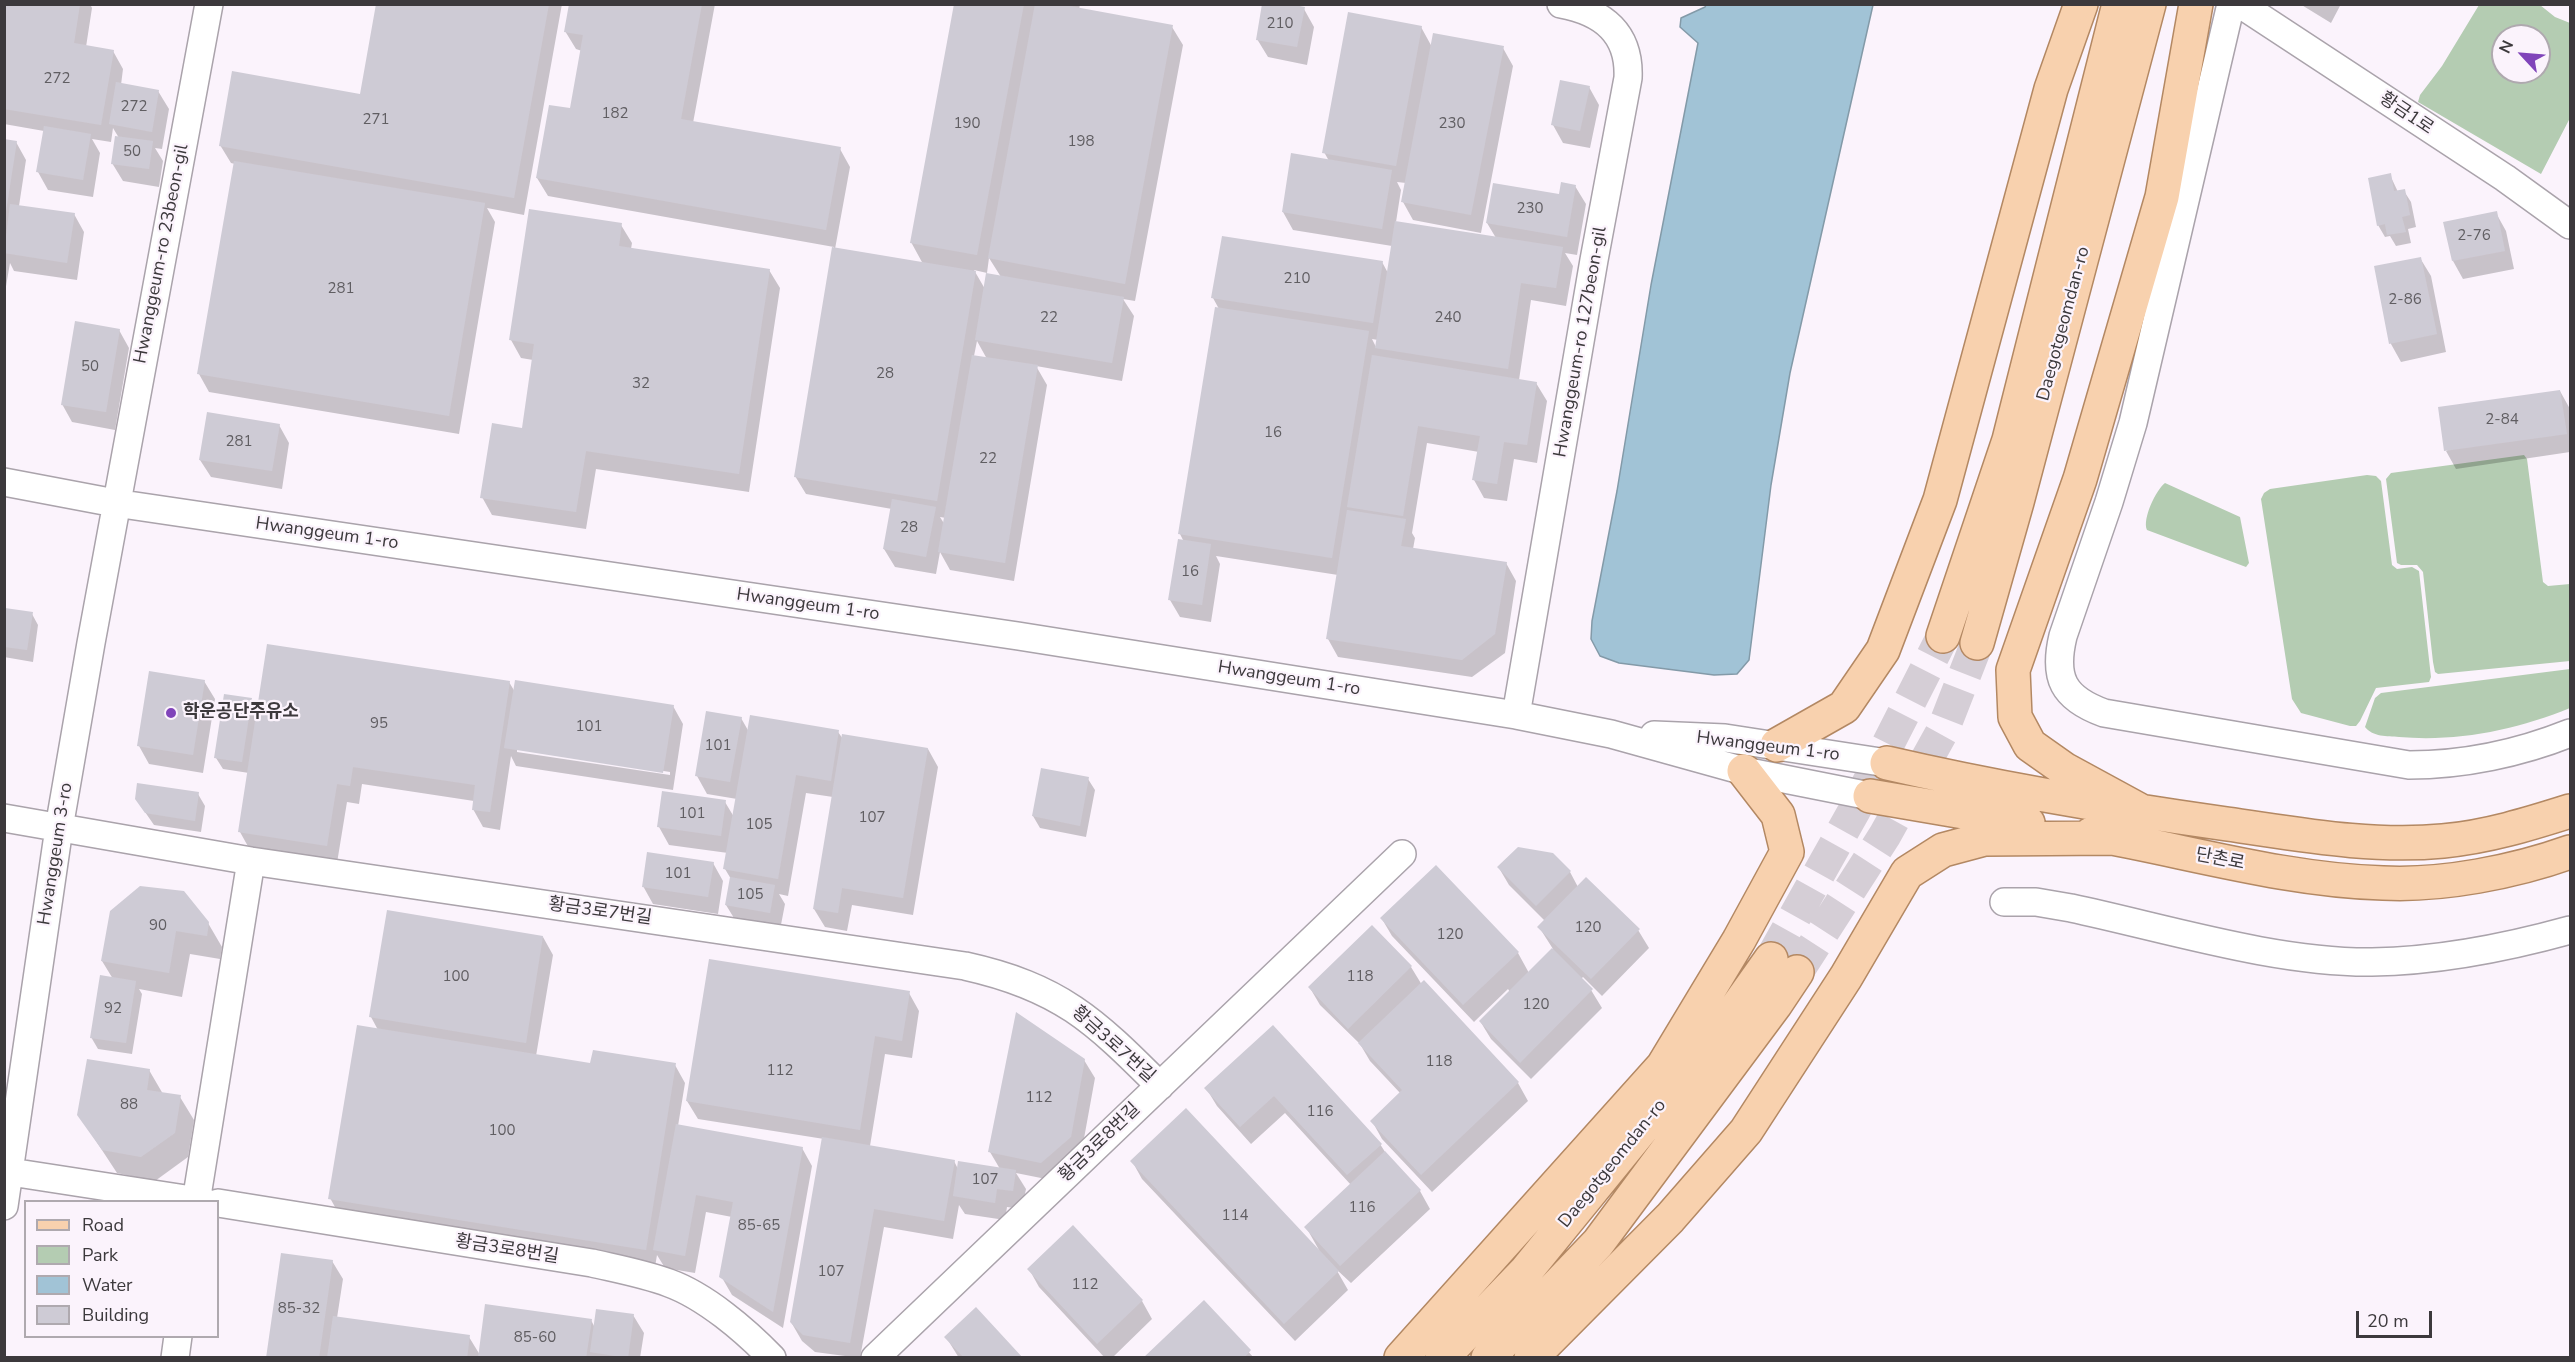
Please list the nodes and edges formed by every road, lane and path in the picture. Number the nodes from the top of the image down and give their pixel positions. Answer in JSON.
{"nodes":[{"id":1,"x":209,"y":4,"type":"edge"},
{"id":2,"x":1561,"y":4,"type":"edge"},
{"id":3,"x":2081,"y":4,"type":"edge"},
{"id":4,"x":2120,"y":4,"type":"edge"},
{"id":5,"x":2149,"y":4,"type":"edge"},
{"id":6,"x":2196,"y":4,"type":"edge"},
{"id":7,"x":2231,"y":4,"type":"edge"},
{"id":8,"x":2240,"y":4,"type":"edge"},
{"id":9,"x":2178,"y":173,"type":"junction"},
{"id":10,"x":2571,"y":225,"type":"edge"},
{"id":11,"x":4,"y":482,"type":"edge"},
{"id":12,"x":115,"y":503,"type":"junction"},
{"id":13,"x":1943,"y":636,"type":"tunnel mouth"},
{"id":14,"x":1977,"y":643,"type":"tunnel mouth"},
{"id":15,"x":1516,"y":715,"type":"junction"},
{"id":16,"x":2571,"y":733,"type":"edge"},
{"id":17,"x":1611,"y":734,"type":"junction"},
{"id":18,"x":1777,"y":745,"type":"junction"},
{"id":19,"x":1887,"y":763,"type":"joint"},
{"id":20,"x":1744,"y":771,"type":"junction"},
{"id":21,"x":1870,"y":796,"type":"joint"},
{"id":22,"x":2571,"y":811,"type":"edge"},
{"id":23,"x":2143,"y":812,"type":"junction"},
{"id":24,"x":4,"y":818,"type":"edge"},
{"id":25,"x":59,"y":828,"type":"junction"},
{"id":26,"x":2112,"y":838,"type":"junction"},
{"id":27,"x":2571,"y":852,"type":"edge"},
{"id":28,"x":1402,"y":854,"type":"dead end"},
{"id":29,"x":251,"y":861,"type":"junction"},
{"id":30,"x":2004,"y":902,"type":"dead end"},
{"id":31,"x":2571,"y":930,"type":"edge"},
{"id":32,"x":1160,"y":1086,"type":"junction"},
{"id":33,"x":7,"y":1171,"type":"edge"},
{"id":34,"x":191,"y":1200,"type":"edge"},
{"id":35,"x":204,"y":1200,"type":"edge"},
{"id":36,"x":219,"y":1204,"type":"edge"},
{"id":37,"x":4,"y":1206,"type":"edge"},
{"id":38,"x":177,"y":1338,"type":"edge"},
{"id":39,"x":175,"y":1358,"type":"edge"},
{"id":40,"x":772,"y":1358,"type":"edge"},
{"id":41,"x":876,"y":1358,"type":"edge"},
{"id":42,"x":1401,"y":1358,"type":"edge"},
{"id":43,"x":1442,"y":1358,"type":"edge"},
{"id":44,"x":1488,"y":1358,"type":"edge"},
{"id":45,"x":1531,"y":1358,"type":"edge"}],
"edges":[{"from":1,"to":12,"type":"street","name":"Hwanggeum-ro 23beon-gil"},
{"from":2,"to":15,"type":"street","name":"Hwanggeum-ro 127beon-gil"},
{"from":3,"to":18,"type":"main road"},
{"from":4,"to":13,"type":"main road","name":"Daegotgeomdan-ro"},
{"from":5,"to":14,"type":"main road","name":"Daegotgeomdan-ro"},
{"from":6,"to":9,"type":"main road"},
{"from":7,"to":9,"type":"street"},
{"from":8,"to":10,"type":"street","name":"황금1로"},
{"from":9,"to":16,"type":"street"},
{"from":9,"to":23,"type":"main road"},
{"from":11,"to":12,"type":"street","name":"Hwanggeum 1-ro"},
{"from":12,"to":15,"type":"street","name":"Hwanggeum 1-ro"},
{"from":12,"to":25,"type":"street","name":"Hwanggeum 3-ro"},
{"from":15,"to":17,"type":"street","name":"Hwanggeum 1-ro"},
{"from":17,"to":18,"type":"street","name":"Hwanggeum 1-ro"},
{"from":17,"to":20,"type":"street","name":"Hwanggeum 1-ro"},
{"from":18,"to":19,"type":"street","name":"Hwanggeum 1-ro"},
{"from":19,"to":23,"type":"main road","name":"단촌로"},
{"from":20,"to":21,"type":"street","name":"Hwanggeum 1-ro"},
{"from":20,"to":42,"type":"main road"},
{"from":21,"to":26,"type":"main road","name":"단촌로"},
{"from":22,"to":23,"type":"main road","name":"단촌로"},
{"from":24,"to":25,"type":"street","name":"황금3로7번길"},
{"from":25,"to":29,"type":"street","name":"황금3로7번길"},
{"from":25,"to":33,"type":"street","name":"Hwanggeum 3-ro"},
{"from":26,"to":27,"type":"main road","name":"단촌로"},
{"from":26,"to":45,"type":"main road"},
{"from":28,"to":32,"type":"street","name":"황금3로8번길"},
{"from":29,"to":32,"type":"street","name":"황금3로7번길"},
{"from":29,"to":35,"type":"street"},
{"from":30,"to":31,"type":"street"},
{"from":32,"to":41,"type":"street","name":"황금3로8번길"},
{"from":33,"to":34,"type":"street","name":"황금3로8번길"},
{"from":33,"to":37,"type":"street","name":"Hwanggeum 3-ro"},
{"from":36,"to":40,"type":"street","name":"황금3로8번길"},
{"from":38,"to":39,"type":"street"},
{"from":43,"to":44,"type":"main road","name":"Daegotgeomdan-ro"}]}
